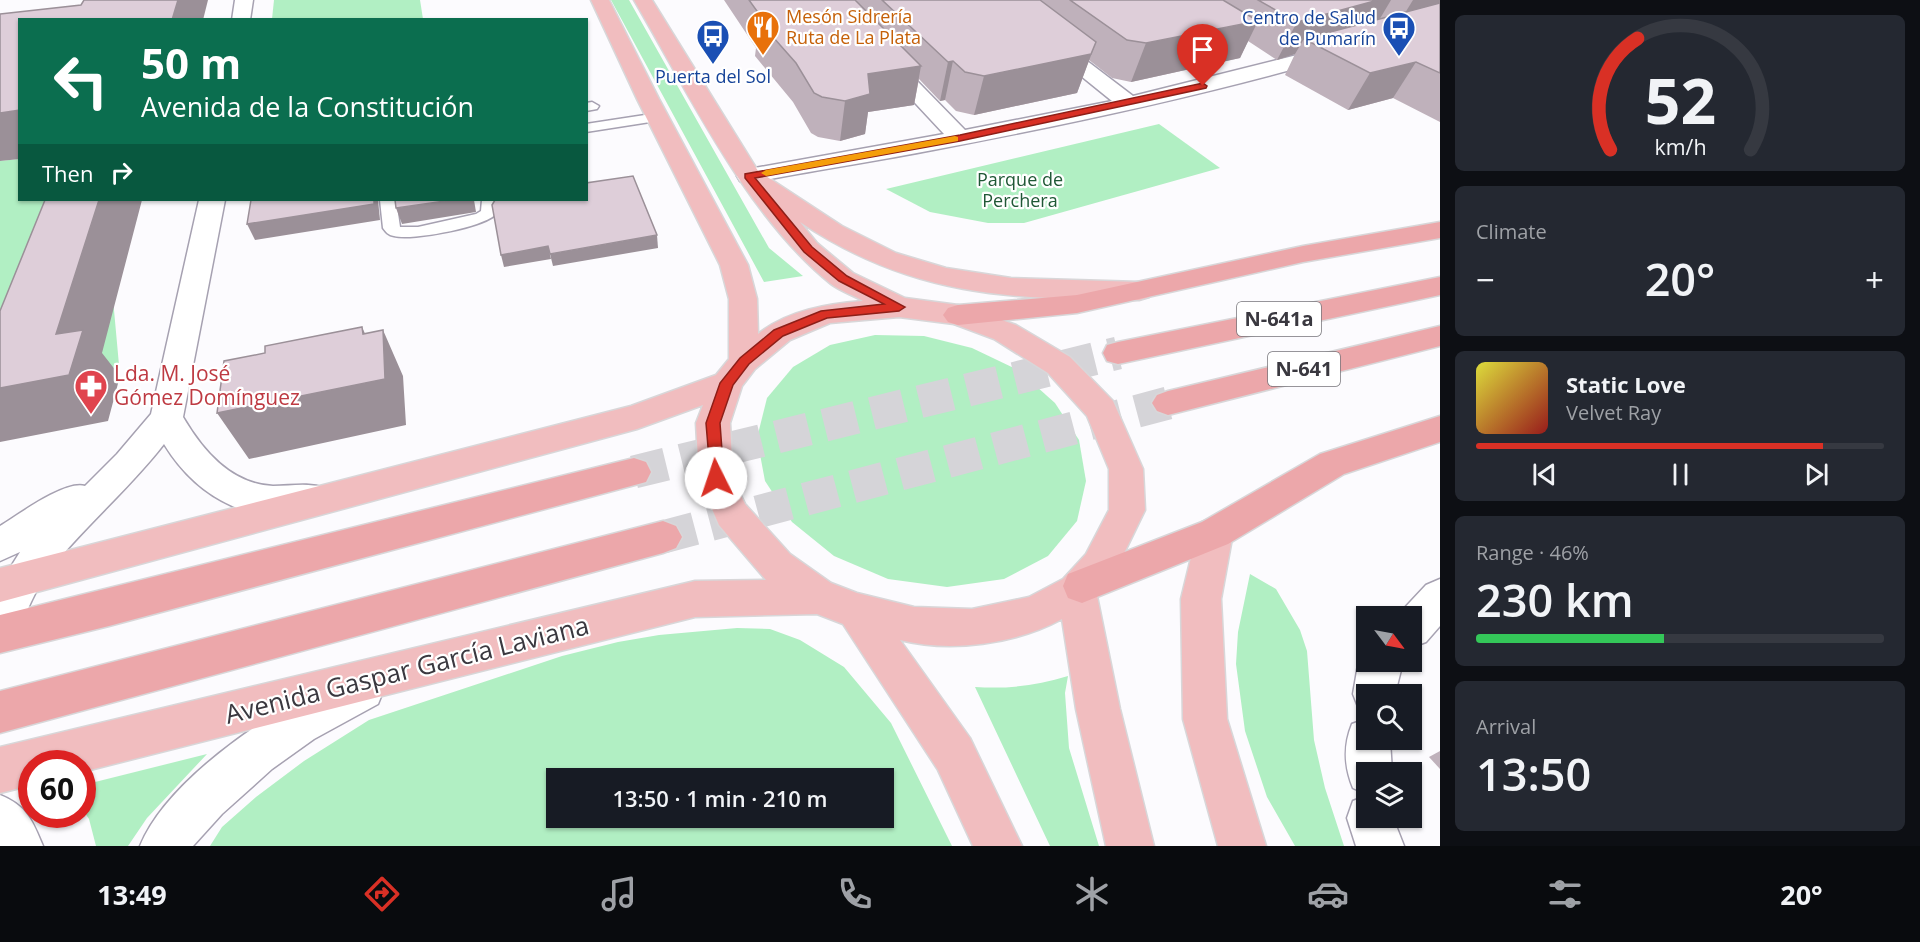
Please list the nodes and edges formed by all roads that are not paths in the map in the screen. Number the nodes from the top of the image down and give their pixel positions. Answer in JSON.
{"nodes":[{"id":1,"x":244,"y":0,"type":"edge"},
{"id":2,"x":600,"y":0,"type":"edge"},
{"id":3,"x":643,"y":0,"type":"edge"},
{"id":4,"x":828,"y":0,"type":"edge"},
{"id":5,"x":996,"y":0,"type":"edge"},
{"id":6,"x":241,"y":18,"type":"edge"},
{"id":7,"x":1353,"y":46,"type":"edge"},
{"id":8,"x":1255,"y":57,"type":"edge"},
{"id":9,"x":1274,"y":69,"type":"junction"},
{"id":10,"x":1128,"y":104,"type":"junction"},
{"id":11,"x":588,"y":110,"type":"edge"},
{"id":12,"x":655,"y":113,"type":"junction"},
{"id":13,"x":588,"y":128,"type":"edge"},
{"id":14,"x":960,"y":138,"type":"junction"},
{"id":15,"x":749,"y":176,"type":"junction"},
{"id":16,"x":212,"y":201,"type":"edge"},
{"id":17,"x":388,"y":201,"type":"edge"},
{"id":18,"x":490,"y":201,"type":"edge"},
{"id":19,"x":1440,"y":230,"type":"edge"},
{"id":20,"x":1440,"y":286,"type":"edge"},
{"id":21,"x":1139,"y":291,"type":"junction"},
{"id":22,"x":899,"y":307,"type":"junction"},
{"id":23,"x":958,"y":315,"type":"junction"},
{"id":24,"x":1440,"y":336,"type":"edge"},
{"id":25,"x":1118,"y":353,"type":"tunnel mouth"},
{"id":26,"x":736,"y":372,"type":"junction"},
{"id":27,"x":1168,"y":403,"type":"tunnel mouth"},
{"id":28,"x":166,"y":418,"type":"junction"},
{"id":29,"x":1440,"y":429,"type":"edge"},
{"id":30,"x":129,"y":464,"type":"junction"},
{"id":31,"x":634,"y":472,"type":"tunnel mouth"},
{"id":32,"x":329,"y":498,"type":"junction"},
{"id":33,"x":1215,"y":533,"type":"junction"},
{"id":34,"x":663,"y":537,"type":"tunnel mouth"},
{"id":35,"x":0,"y":545,"type":"edge"},
{"id":36,"x":12,"y":581,"type":"edge"},
{"id":37,"x":1080,"y":588,"type":"junction"},
{"id":38,"x":817,"y":596,"type":"junction"},
{"id":39,"x":1440,"y":597,"type":"edge"},
{"id":40,"x":857,"y":612,"type":"junction"},
{"id":41,"x":1422,"y":617,"type":"edge"},
{"id":42,"x":0,"y":627,"type":"edge"},
{"id":43,"x":0,"y":634,"type":"edge"},
{"id":44,"x":385,"y":676,"type":"junction"},
{"id":45,"x":0,"y":712,"type":"edge"},
{"id":46,"x":0,"y":770,"type":"edge"},
{"id":47,"x":0,"y":818,"type":"edge"},
{"id":48,"x":1374,"y":828,"type":"edge"},
{"id":49,"x":19,"y":846,"type":"edge"},
{"id":50,"x":164,"y":846,"type":"edge"},
{"id":51,"x":998,"y":846,"type":"edge"},
{"id":52,"x":1130,"y":846,"type":"edge"},
{"id":53,"x":1242,"y":846,"type":"edge"},
{"id":54,"x":1380,"y":846,"type":"edge"}],
"edges":[{"from":1,"to":6,"type":"street"},
{"from":2,"to":12,"type":"main road"},
{"from":3,"to":15,"type":"main road"},
{"from":4,"to":14,"type":"street"},
{"from":5,"to":10,"type":"street"},
{"from":7,"to":9,"type":"street"},
{"from":8,"to":9,"type":"street"},
{"from":9,"to":10,"type":"street"},
{"from":10,"to":14,"type":"street"},
{"from":11,"to":12,"type":"lane"},
{"from":12,"to":13,"type":"lane"},
{"from":12,"to":26,"type":"main road"},
{"from":14,"to":15,"type":"street"},
{"from":15,"to":21,"type":"main road"},
{"from":15,"to":22,"type":"main road"},
{"from":16,"to":28,"type":"street"},
{"from":17,"to":18,"type":"lane"},
{"from":19,"to":21,"type":"highway"},
{"from":20,"to":25,"type":"highway","number":"N-641a"},
{"from":21,"to":23,"type":"highway"},
{"from":22,"to":23,"type":"main road"},
{"from":22,"to":26,"type":"main road"},
{"from":23,"to":37,"type":"main road"},
{"from":24,"to":27,"type":"highway","number":"N-641"},
{"from":26,"to":32,"type":"main road"},
{"from":26,"to":38,"type":"main road"},
{"from":28,"to":30,"type":"street"},
{"from":28,"to":32,"type":"street"},
{"from":29,"to":33,"type":"highway"},
{"from":30,"to":35,"type":"street"},
{"from":30,"to":36,"type":"street"},
{"from":31,"to":43,"type":"highway"},
{"from":32,"to":36,"type":"main road"},
{"from":33,"to":37,"type":"highway"},
{"from":33,"to":53,"type":"main road"},
{"from":34,"to":45,"type":"highway"},
{"from":36,"to":42,"type":"street"},
{"from":37,"to":40,"type":"main road"},
{"from":37,"to":52,"type":"main road"},
{"from":38,"to":40,"type":"main road"},
{"from":38,"to":44,"type":"main road","name":"Avenida Gaspar García Laviana"},
{"from":39,"to":41,"type":"street"},
{"from":40,"to":51,"type":"main road"},
{"from":44,"to":46,"type":"main road","name":"Avenida Gaspar García Laviana"},
{"from":44,"to":50,"type":"street"},
{"from":47,"to":49,"type":"street"},
{"from":48,"to":54,"type":"street"}]}
